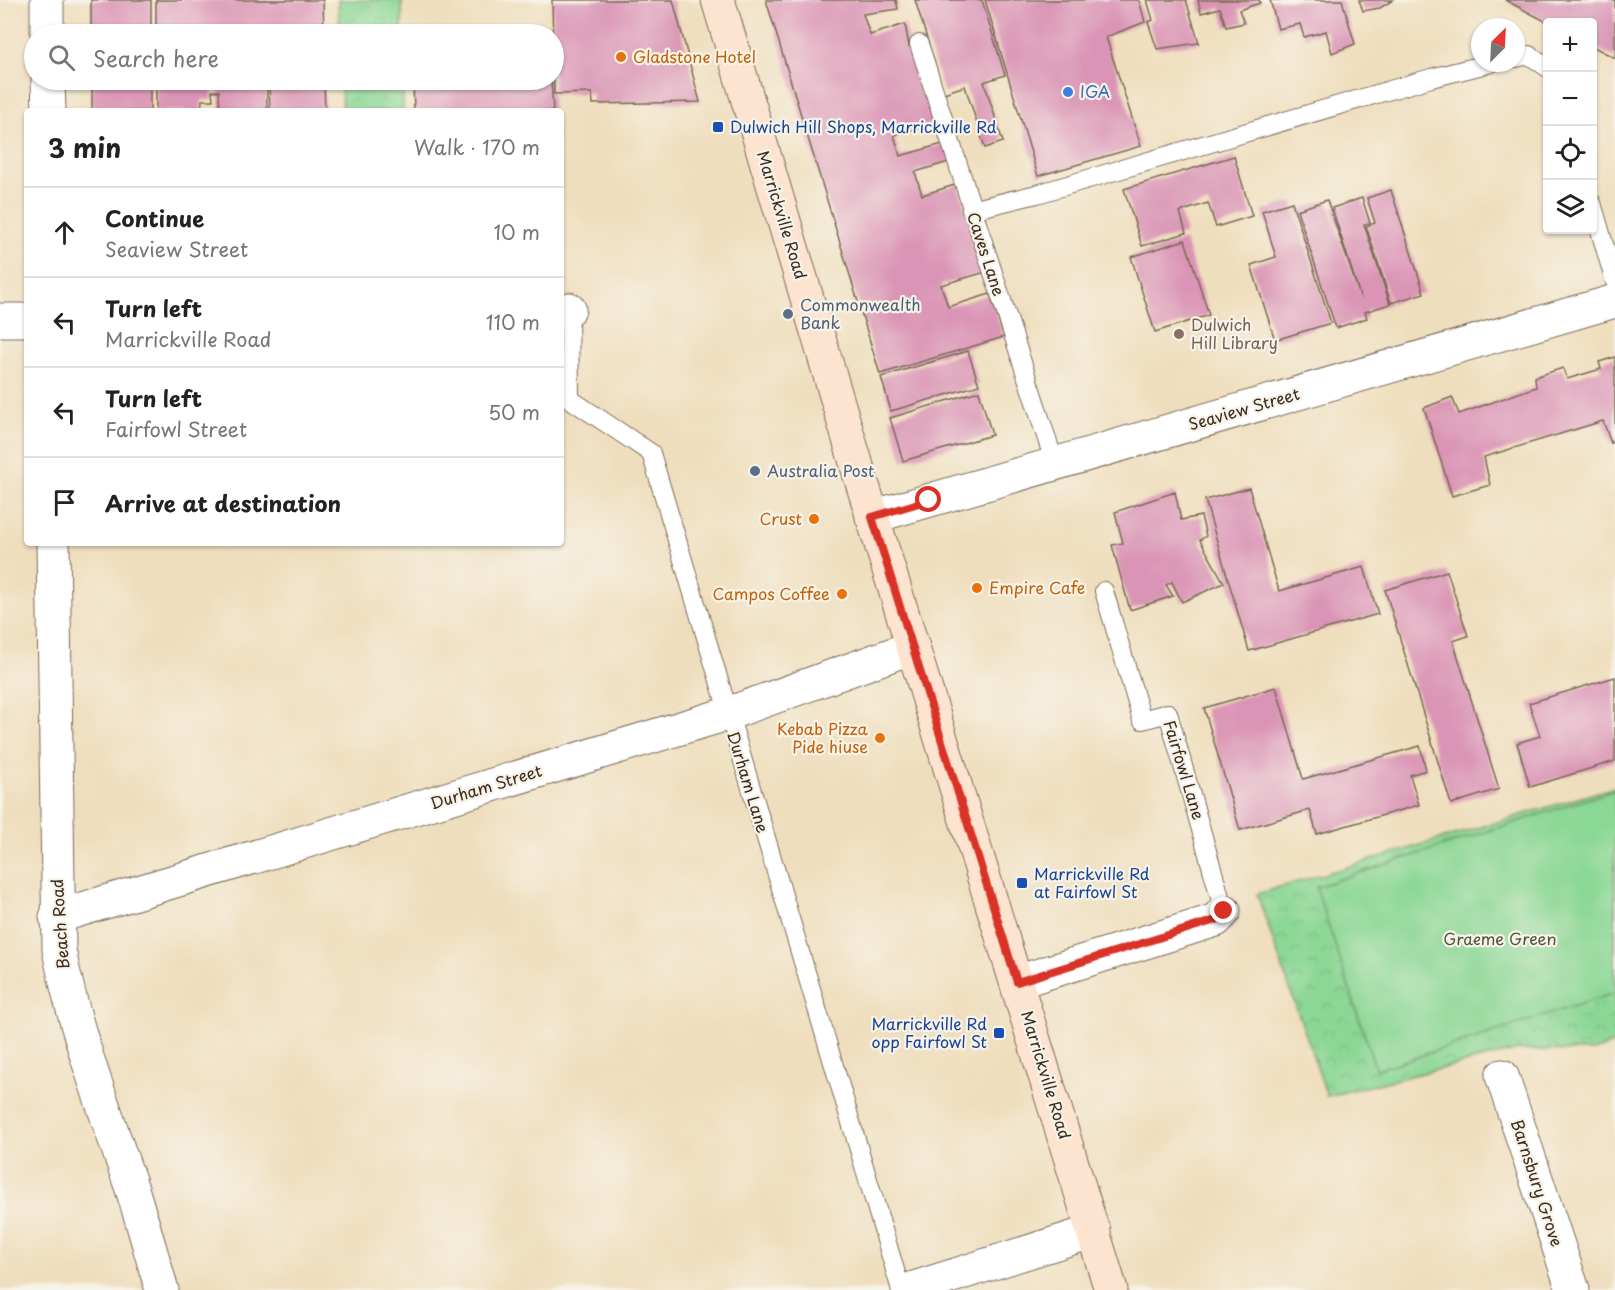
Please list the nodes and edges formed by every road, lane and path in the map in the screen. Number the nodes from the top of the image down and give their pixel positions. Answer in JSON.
{"nodes":[{"id":1,"x":47,"y":0,"type":"edge"},
{"id":2,"x":718,"y":0,"type":"edge"},
{"id":3,"x":47,"y":24,"type":"edge"},
{"id":4,"x":919,"y":44,"type":"dead end"},
{"id":5,"x":1525,"y":56,"type":"edge"},
{"id":6,"x":1543,"y":65,"type":"edge"},
{"id":7,"x":1471,"y":68,"type":"edge"},
{"id":8,"x":48,"y":90,"type":"edge"},
{"id":9,"x":49,"y":108,"type":"edge"},
{"id":10,"x":971,"y":210,"type":"junction"},
{"id":11,"x":1597,"y":217,"type":"edge"},
{"id":12,"x":1615,"y":282,"type":"edge"},
{"id":13,"x":1615,"y":301,"type":"edge"},
{"id":14,"x":565,"y":309,"type":"edge"},
{"id":15,"x":0,"y":320,"type":"edge"},
{"id":16,"x":24,"y":320,"type":"edge"},
{"id":17,"x":1055,"y":464,"type":"junction"},
{"id":18,"x":872,"y":517,"type":"junction"},
{"id":19,"x":53,"y":546,"type":"edge"},
{"id":20,"x":1104,"y":591,"type":"dead end"},
{"id":21,"x":913,"y":647,"type":"junction"},
{"id":22,"x":727,"y":714,"type":"junction"},
{"id":23,"x":1224,"y":911,"type":"joint"},
{"id":24,"x":56,"y":917,"type":"junction"},
{"id":25,"x":1017,"y":982,"type":"junction"},
{"id":26,"x":1502,"y":1076,"type":"dead end"},
{"id":27,"x":1094,"y":1231,"type":"junction"},
{"id":28,"x":162,"y":1290,"type":"edge"},
{"id":29,"x":901,"y":1290,"type":"edge"},
{"id":30,"x":908,"y":1290,"type":"edge"},
{"id":31,"x":1112,"y":1290,"type":"edge"},
{"id":32,"x":1573,"y":1290,"type":"edge"}],
"edges":[{"from":1,"to":3,"type":"street"},
{"from":2,"to":18,"type":"main road","name":"Marrickville Road"},
{"from":4,"to":10,"type":"lane","name":"Caves Lane"},
{"from":5,"to":6,"type":"lane"},
{"from":7,"to":10,"type":"lane"},
{"from":8,"to":9,"type":"street"},
{"from":10,"to":17,"type":"lane","name":"Caves Lane"},
{"from":11,"to":12,"type":"lane"},
{"from":13,"to":17,"type":"street","name":"Seaview Street"},
{"from":14,"to":22,"type":"lane","name":"Durham Lane"},
{"from":15,"to":16,"type":"street"},
{"from":17,"to":18,"type":"street","name":"Seaview Street"},
{"from":18,"to":21,"type":"main road","name":"Marrickville Road"},
{"from":19,"to":24,"type":"street","name":"Beach Road"},
{"from":20,"to":23,"type":"lane","name":"Fairfowl Lane"},
{"from":21,"to":22,"type":"street","name":"Durham Street"},
{"from":21,"to":25,"type":"main road","name":"Marrickville Road"},
{"from":22,"to":24,"type":"street","name":"Durham Street"},
{"from":22,"to":29,"type":"lane","name":"Durham Lane"},
{"from":23,"to":25,"type":"street"},
{"from":24,"to":28,"type":"street","name":"Beach Road"},
{"from":25,"to":27,"type":"main road","name":"Marrickville Road"},
{"from":26,"to":32,"type":"street","name":"Barnsbury Grove"},
{"from":27,"to":30,"type":"street"},
{"from":27,"to":31,"type":"main road","name":"Marrickville Road"}]}
